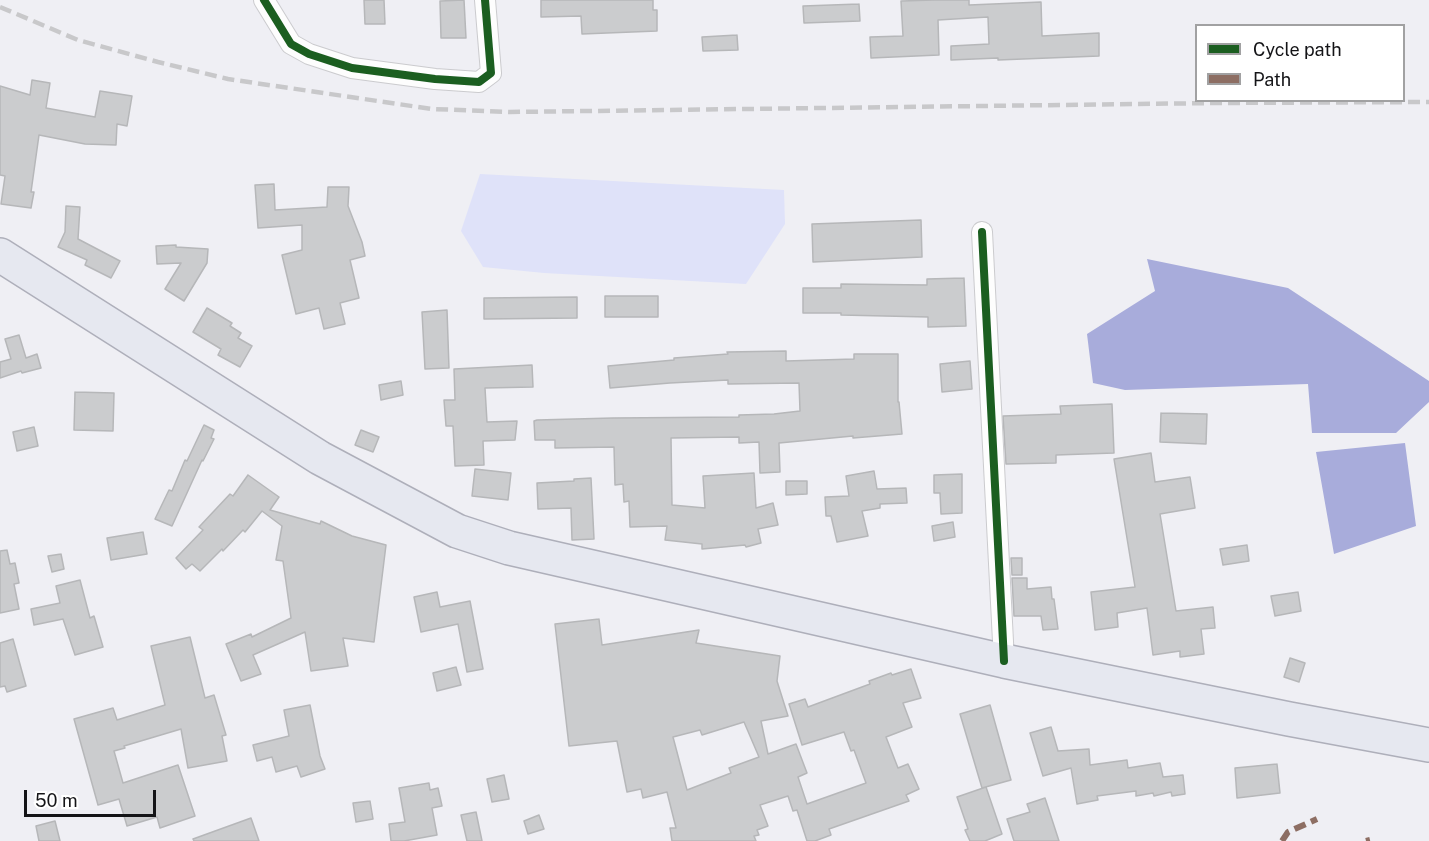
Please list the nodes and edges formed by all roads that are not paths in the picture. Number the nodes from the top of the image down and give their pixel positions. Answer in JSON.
{"nodes":[{"id":1,"x":264,"y":0,"type":"edge"},
{"id":2,"x":484,"y":0,"type":"edge"},
{"id":3,"x":982,"y":232,"type":"dead end"},
{"id":4,"x":0,"y":255,"type":"edge"},
{"id":5,"x":1004,"y":661,"type":"junction"},
{"id":6,"x":1429,"y":745,"type":"edge"}],
"edges":[{"from":1,"to":2,"type":"street"},
{"from":3,"to":5,"type":"street"},
{"from":4,"to":5,"type":"highway"},
{"from":5,"to":6,"type":"highway"}]}
